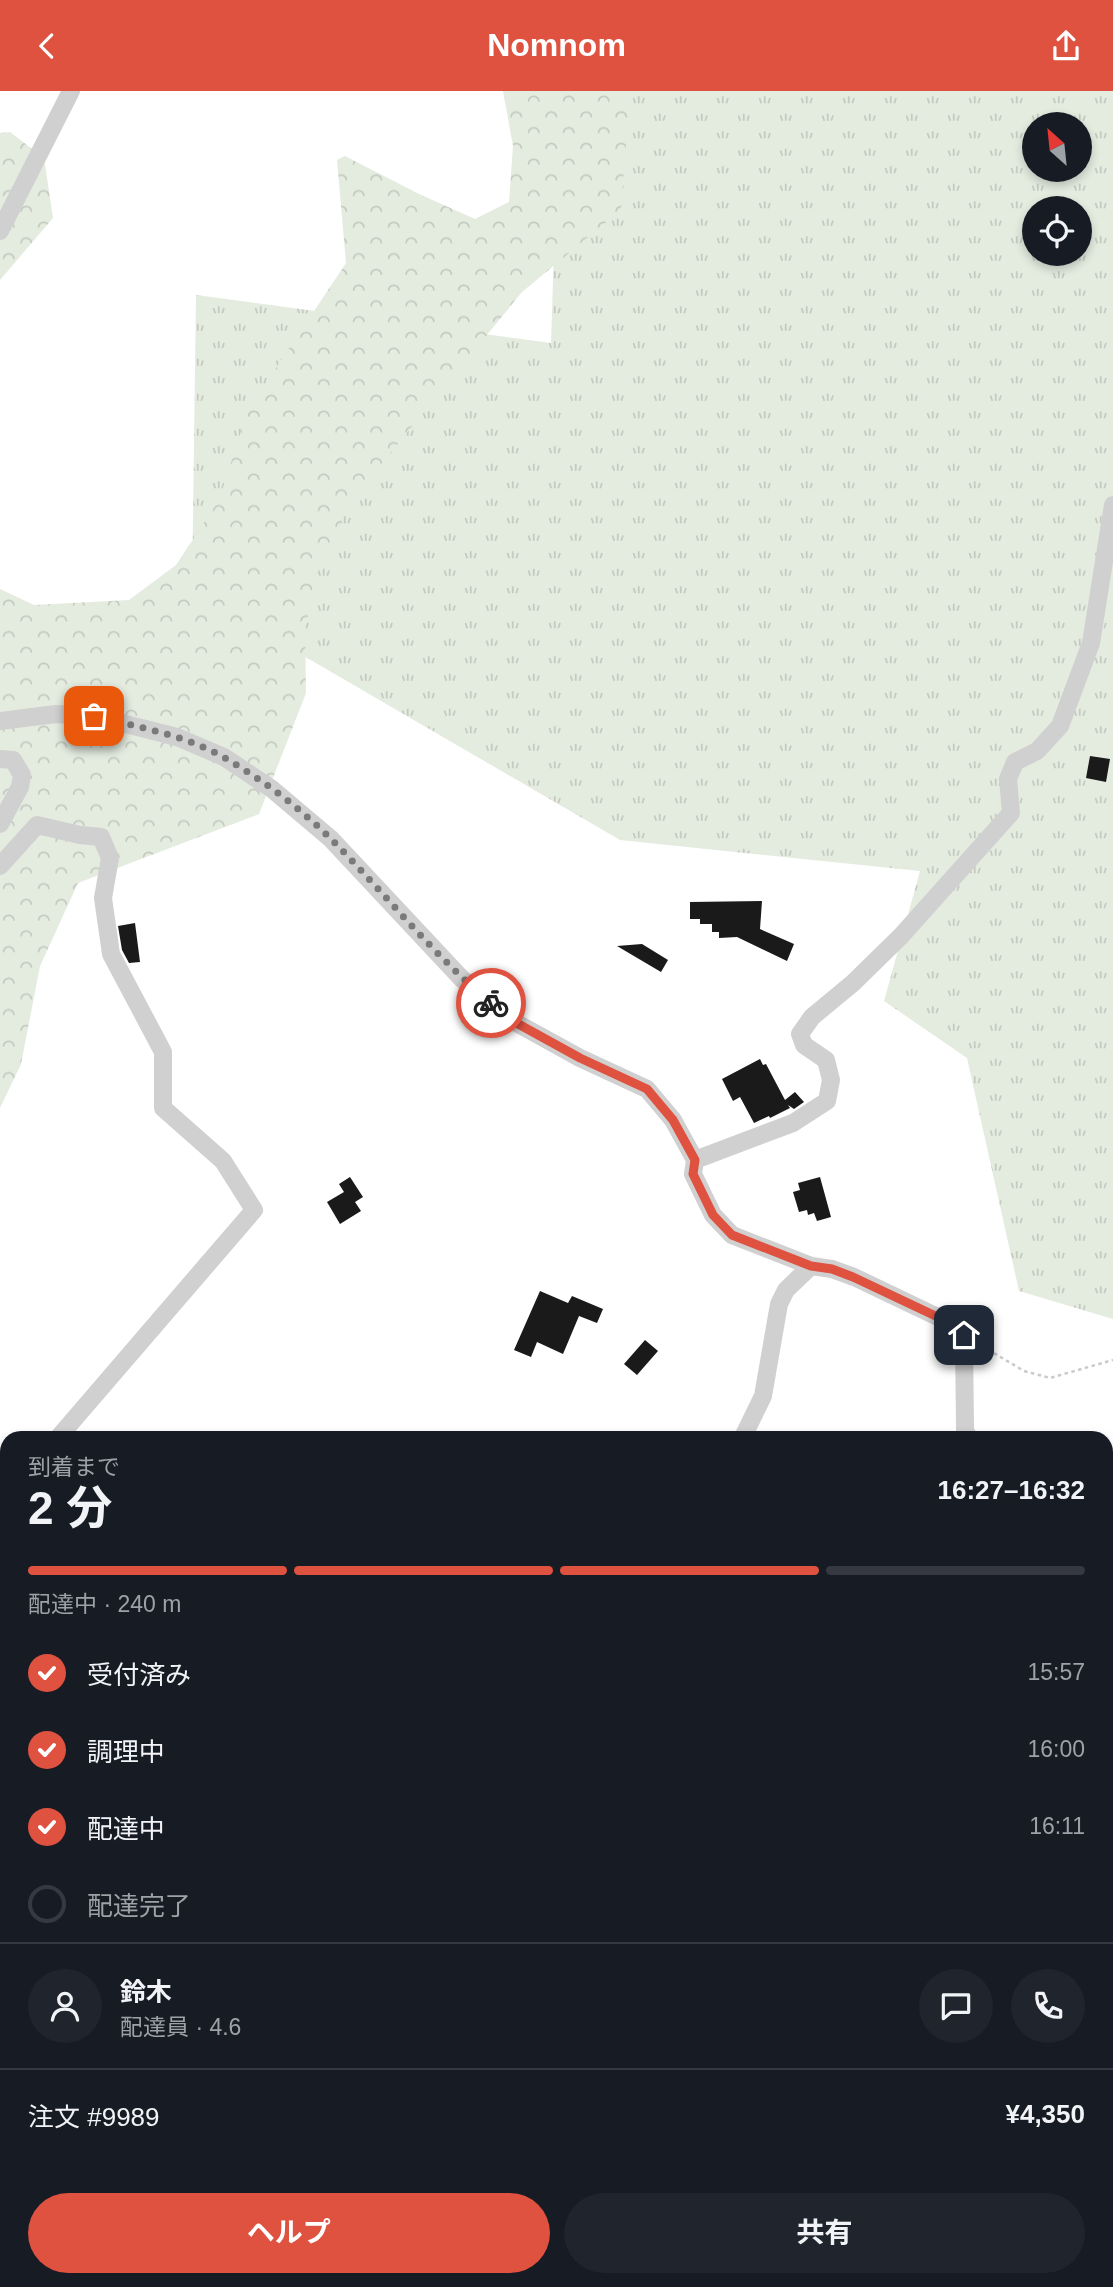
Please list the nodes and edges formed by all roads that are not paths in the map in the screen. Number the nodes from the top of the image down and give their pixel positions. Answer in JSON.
{"nodes":[{"id":1,"x":71,"y":91,"type":"edge"},
{"id":2,"x":0,"y":232,"type":"edge"},
{"id":3,"x":1113,"y":505,"type":"edge"},
{"id":4,"x":0,"y":721,"type":"edge"},
{"id":5,"x":0,"y":759,"type":"edge"},
{"id":6,"x":0,"y":824,"type":"edge"},
{"id":7,"x":0,"y":866,"type":"edge"},
{"id":8,"x":695,"y":1160,"type":"junction"},
{"id":9,"x":811,"y":1266,"type":"junction"},
{"id":10,"x":64,"y":1431,"type":"edge"},
{"id":11,"x":746,"y":1431,"type":"edge"},
{"id":12,"x":965,"y":1431,"type":"edge"}],
"edges":[{"from":1,"to":2,"type":"street"},
{"from":3,"to":8,"type":"street"},
{"from":4,"to":8,"type":"street"},
{"from":5,"to":6,"type":"street"},
{"from":7,"to":10,"type":"street"},
{"from":8,"to":9,"type":"street"},
{"from":9,"to":11,"type":"street"},
{"from":9,"to":12,"type":"street"}]}
